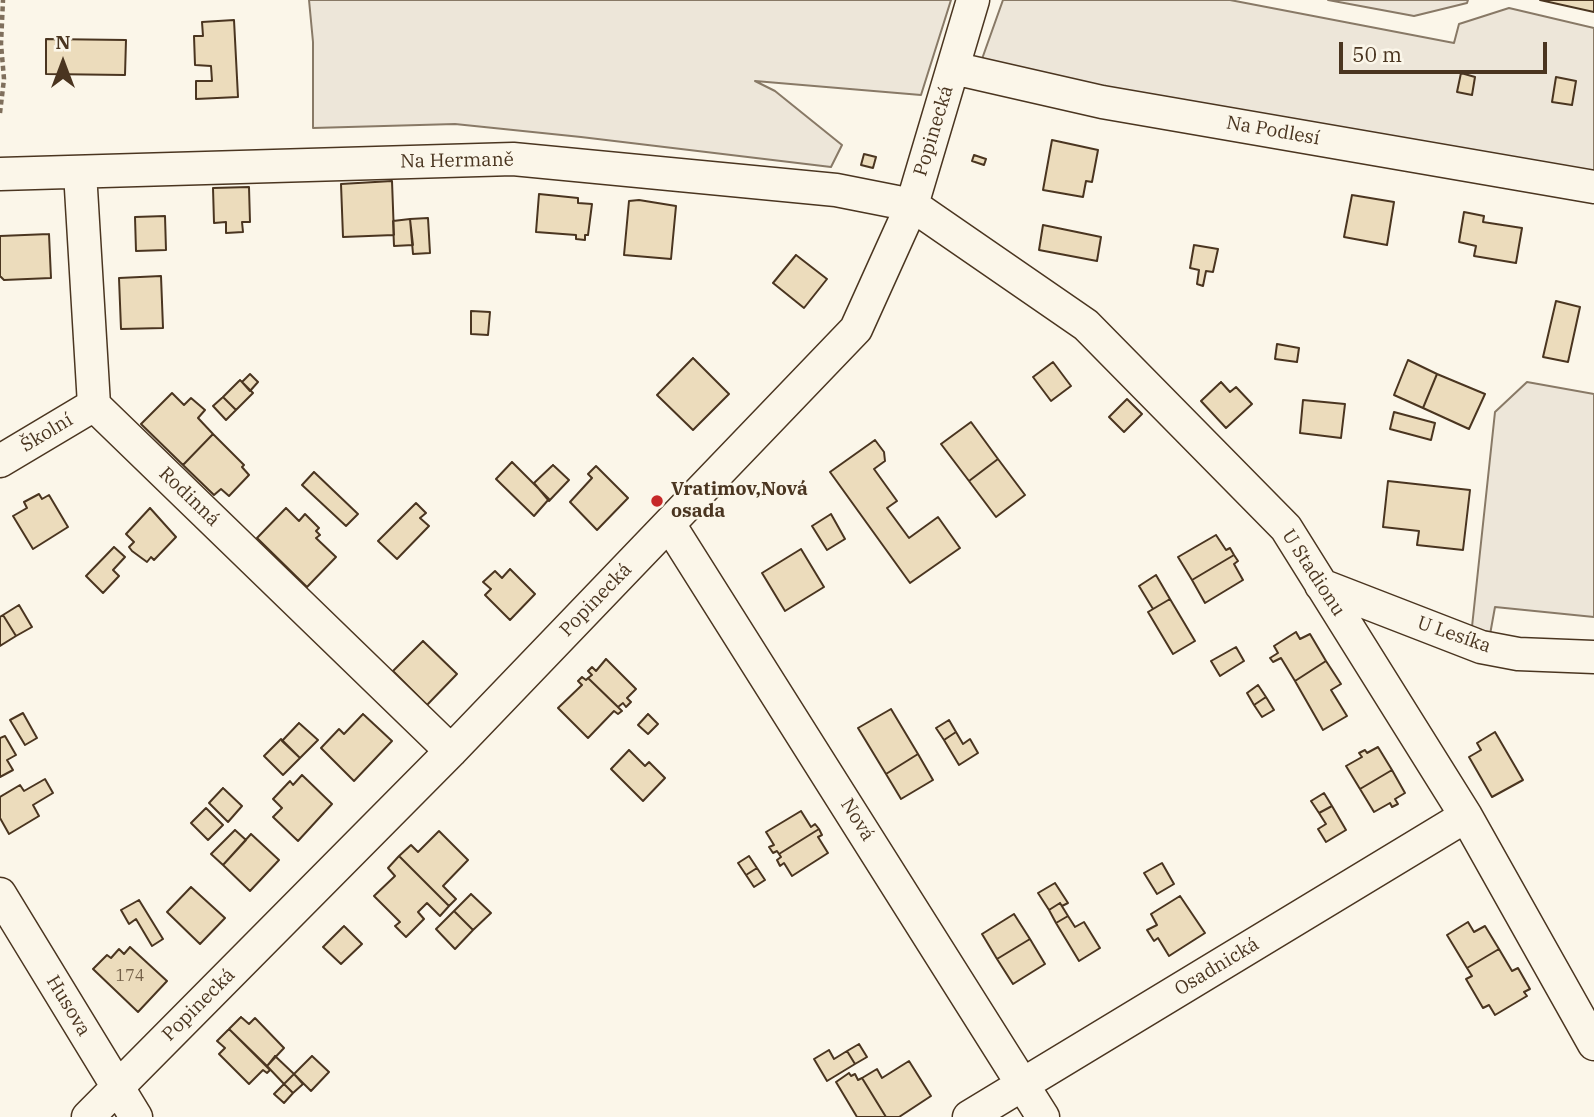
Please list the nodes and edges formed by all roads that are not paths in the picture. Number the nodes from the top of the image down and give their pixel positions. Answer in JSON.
{"nodes":[{"id":1,"x":973,"y":0,"type":"edge"},
{"id":2,"x":953,"y":68,"type":"junction"},
{"id":3,"x":80,"y":172,"type":"junction"},
{"id":4,"x":0,"y":174,"type":"edge"},
{"id":5,"x":1594,"y":187,"type":"edge"},
{"id":6,"x":912,"y":205,"type":"junction"},
{"id":7,"x":94,"y":405,"type":"junction"},
{"id":8,"x":0,"y":461,"type":"edge"},
{"id":9,"x":669,"y":524,"type":"junction"},
{"id":10,"x":1321,"y":585,"type":"junction"},
{"id":11,"x":1594,"y":657,"type":"edge"},
{"id":12,"x":451,"y":751,"type":"junction"},
{"id":13,"x":1466,"y":816,"type":"junction"},
{"id":14,"x":0,"y":894,"type":"edge"},
{"id":15,"x":1594,"y":1044,"type":"edge"},
{"id":16,"x":1024,"y":1084,"type":"junction"},
{"id":17,"x":117,"y":1087,"type":"junction"},
{"id":18,"x":88,"y":1117,"type":"edge"},
{"id":19,"x":136,"y":1117,"type":"edge"},
{"id":20,"x":969,"y":1117,"type":"edge"},
{"id":21,"x":1043,"y":1117,"type":"edge"}],
"edges":[{"from":1,"to":2,"type":"street","name":"Popinecká"},
{"from":2,"to":5,"type":"street","name":"Na Podlesí"},
{"from":2,"to":6,"type":"street","name":"Popinecká"},
{"from":3,"to":4,"type":"street","name":"Na Hermaně"},
{"from":3,"to":6,"type":"street","name":"Na Hermaně"},
{"from":3,"to":7,"type":"street"},
{"from":6,"to":9,"type":"street","name":"Popinecká"},
{"from":6,"to":10,"type":"street","name":"U Stadionu"},
{"from":7,"to":8,"type":"street","name":"Školní"},
{"from":7,"to":12,"type":"street","name":"Rodinná"},
{"from":9,"to":12,"type":"street","name":"Popinecká"},
{"from":9,"to":16,"type":"street","name":"Nová"},
{"from":10,"to":11,"type":"street","name":"U Lesíka"},
{"from":10,"to":13,"type":"street","name":"U Stadionu"},
{"from":12,"to":17,"type":"street","name":"Popinecká"},
{"from":13,"to":15,"type":"street","name":"U Stadionu"},
{"from":13,"to":16,"type":"street","name":"Osadnická"},
{"from":14,"to":17,"type":"street","name":"Husova"},
{"from":16,"to":20,"type":"street","name":"Osadnická"},
{"from":16,"to":21,"type":"street","name":"Nová"},
{"from":17,"to":18,"type":"street","name":"Popinecká"},
{"from":17,"to":19,"type":"street","name":"Husova"}]}
